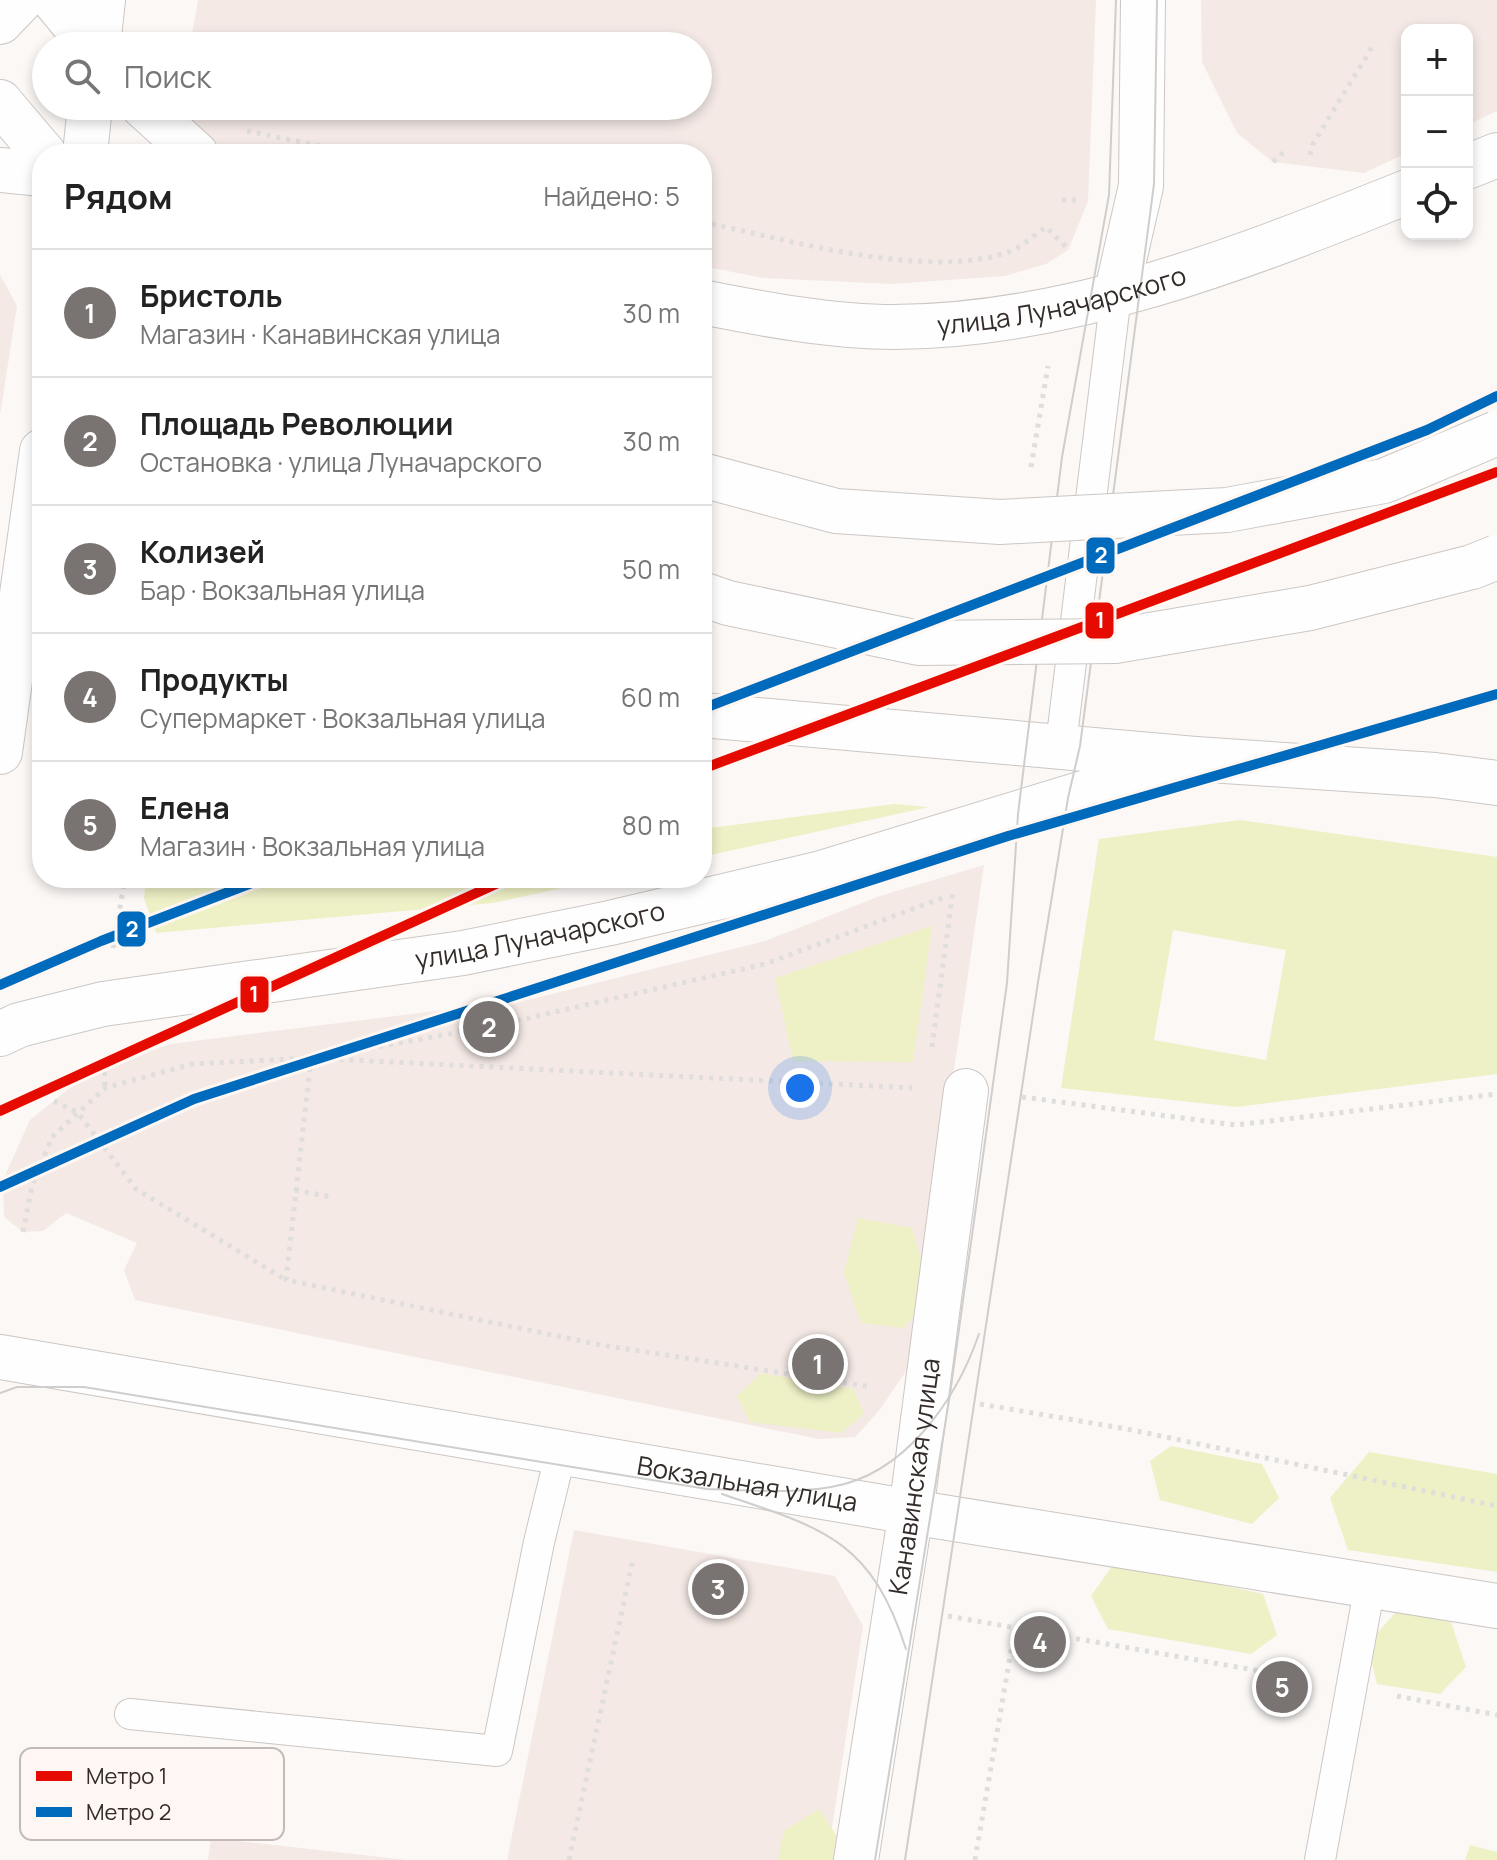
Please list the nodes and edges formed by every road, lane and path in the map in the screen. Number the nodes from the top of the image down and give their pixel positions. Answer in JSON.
{"nodes":[{"id":1,"x":21,"y":0,"type":"edge"},
{"id":2,"x":54,"y":0,"type":"edge"},
{"id":3,"x":103,"y":0,"type":"edge"},
{"id":4,"x":1143,"y":0,"type":"edge"},
{"id":5,"x":0,"y":22,"type":"edge"},
{"id":6,"x":83,"y":32,"type":"edge"},
{"id":7,"x":97,"y":32,"type":"edge"},
{"id":8,"x":1374,"y":44,"type":"dead end"},
{"id":9,"x":0,"y":102,"type":"edge"},
{"id":10,"x":89,"y":120,"type":"edge"},
{"id":11,"x":158,"y":120,"type":"edge"},
{"id":12,"x":241,"y":130,"type":"dead end"},
{"id":13,"x":36,"y":144,"type":"edge"},
{"id":14,"x":86,"y":144,"type":"edge"},
{"id":15,"x":185,"y":144,"type":"edge"},
{"id":16,"x":311,"y":144,"type":"edge"},
{"id":17,"x":1284,"y":152,"type":"dead end"},
{"id":18,"x":1310,"y":155,"type":"dead end"},
{"id":19,"x":1497,"y":155,"type":"edge"},
{"id":20,"x":1273,"y":162,"type":"dead end"},
{"id":21,"x":1473,"y":165,"type":"edge"},
{"id":22,"x":0,"y":170,"type":"edge"},
{"id":23,"x":32,"y":173,"type":"edge"},
{"id":24,"x":1401,"y":194,"type":"edge"},
{"id":25,"x":1062,"y":200,"type":"dead end"},
{"id":26,"x":1088,"y":201,"type":"dead end"},
{"id":27,"x":712,"y":224,"type":"edge"},
{"id":28,"x":1068,"y":250,"type":"dead end"},
{"id":29,"x":1116,"y":295,"type":"junction"},
{"id":30,"x":712,"y":304,"type":"edge"},
{"id":31,"x":1049,"y":360,"type":"dead end"},
{"id":32,"x":1497,"y":433,"type":"edge"},
{"id":33,"x":1031,"y":469,"type":"dead end"},
{"id":34,"x":712,"y":478,"type":"edge"},
{"id":35,"x":1497,"y":557,"type":"edge"},
{"id":36,"x":32,"y":597,"type":"edge"},
{"id":37,"x":712,"y":597,"type":"edge"},
{"id":38,"x":28,"y":655,"type":"edge"},
{"id":39,"x":712,"y":716,"type":"edge"},
{"id":40,"x":1061,"y":744,"type":"junction"},
{"id":41,"x":0,"y":752,"type":"edge"},
{"id":42,"x":1195,"y":759,"type":"junction"},
{"id":43,"x":1497,"y":783,"type":"edge"},
{"id":44,"x":951,"y":895,"type":"dead end"},
{"id":45,"x":0,"y":1034,"type":"edge"},
{"id":46,"x":311,"y":1058,"type":"junction"},
{"id":47,"x":966,"y":1091,"type":"junction"},
{"id":48,"x":1497,"y":1094,"type":"edge"},
{"id":49,"x":54,"y":1101,"type":"dead end"},
{"id":50,"x":78,"y":1113,"type":"junction"},
{"id":51,"x":295,"y":1190,"type":"junction"},
{"id":52,"x":332,"y":1197,"type":"dead end"},
{"id":53,"x":23,"y":1232,"type":"dead end"},
{"id":54,"x":286,"y":1280,"type":"junction"},
{"id":55,"x":0,"y":1357,"type":"edge"},
{"id":56,"x":926,"y":1395,"type":"junction"},
{"id":57,"x":561,"y":1452,"type":"junction"},
{"id":58,"x":1497,"y":1506,"type":"edge"},
{"id":59,"x":911,"y":1512,"type":"junction"},
{"id":60,"x":633,"y":1559,"type":"dead end"},
{"id":61,"x":1370,"y":1585,"type":"junction"},
{"id":62,"x":896,"y":1606,"type":"junction"},
{"id":63,"x":1497,"y":1606,"type":"edge"},
{"id":64,"x":1015,"y":1628,"type":"junction"},
{"id":65,"x":1352,"y":1688,"type":"junction"},
{"id":66,"x":130,"y":1714,"type":"dead end"},
{"id":67,"x":1497,"y":1715,"type":"edge"},
{"id":68,"x":569,"y":1860,"type":"edge"},
{"id":69,"x":856,"y":1860,"type":"edge"},
{"id":70,"x":975,"y":1860,"type":"edge"},
{"id":71,"x":1320,"y":1860,"type":"edge"}],
"edges":[{"from":1,"to":5,"type":"street"},
{"from":2,"to":6,"type":"street"},
{"from":3,"to":7,"type":"street"},
{"from":4,"to":29,"type":"street"},
{"from":8,"to":18,"type":"path"},
{"from":9,"to":13,"type":"street"},
{"from":10,"to":14,"type":"street"},
{"from":11,"to":15,"type":"street"},
{"from":12,"to":16,"type":"path"},
{"from":17,"to":20,"type":"path"},
{"from":19,"to":21,"type":"street"},
{"from":22,"to":23,"type":"street"},
{"from":24,"to":29,"type":"street","name":"улица Луначарского"},
{"from":25,"to":26,"type":"path"},
{"from":27,"to":28,"type":"path"},
{"from":29,"to":30,"type":"street","name":"улица Луначарского"},
{"from":29,"to":40,"type":"lane"},
{"from":31,"to":33,"type":"path"},
{"from":32,"to":34,"type":"street","bridge":true},
{"from":35,"to":37,"type":"street","bridge":true},
{"from":36,"to":38,"type":"street"},
{"from":38,"to":41,"type":"street"},
{"from":39,"to":40,"type":"street"},
{"from":40,"to":42,"type":"street"},
{"from":42,"to":43,"type":"street","name":"улица Луначарского"},
{"from":42,"to":45,"type":"street","name":"улица Луначарского"},
{"from":44,"to":46,"type":"path"},
{"from":46,"to":47,"type":"path"},
{"from":46,"to":50,"type":"path"},
{"from":46,"to":51,"type":"path"},
{"from":47,"to":48,"type":"path"},
{"from":47,"to":56,"type":"street","name":"Канавинская улица"},
{"from":49,"to":50,"type":"path"},
{"from":50,"to":53,"type":"path"},
{"from":50,"to":54,"type":"path"},
{"from":51,"to":52,"type":"path"},
{"from":51,"to":54,"type":"path"},
{"from":54,"to":56,"type":"path"},
{"from":55,"to":57,"type":"street","name":"Вокзальная улица"},
{"from":56,"to":58,"type":"path"},
{"from":56,"to":59,"type":"street","name":"Канавинская улица"},
{"from":57,"to":59,"type":"street","name":"Вокзальная улица"},
{"from":57,"to":66,"type":"lane"},
{"from":59,"to":61,"type":"street","name":"Вокзальная улица"},
{"from":59,"to":62,"type":"street","name":"Канавинская улица"},
{"from":60,"to":68,"type":"path"},
{"from":61,"to":63,"type":"street","name":"Вокзальная улица"},
{"from":61,"to":65,"type":"lane"},
{"from":62,"to":64,"type":"path"},
{"from":62,"to":69,"type":"street","name":"Канавинская улица"},
{"from":64,"to":65,"type":"path"},
{"from":64,"to":70,"type":"path"},
{"from":65,"to":67,"type":"path"},
{"from":65,"to":71,"type":"lane"}]}
